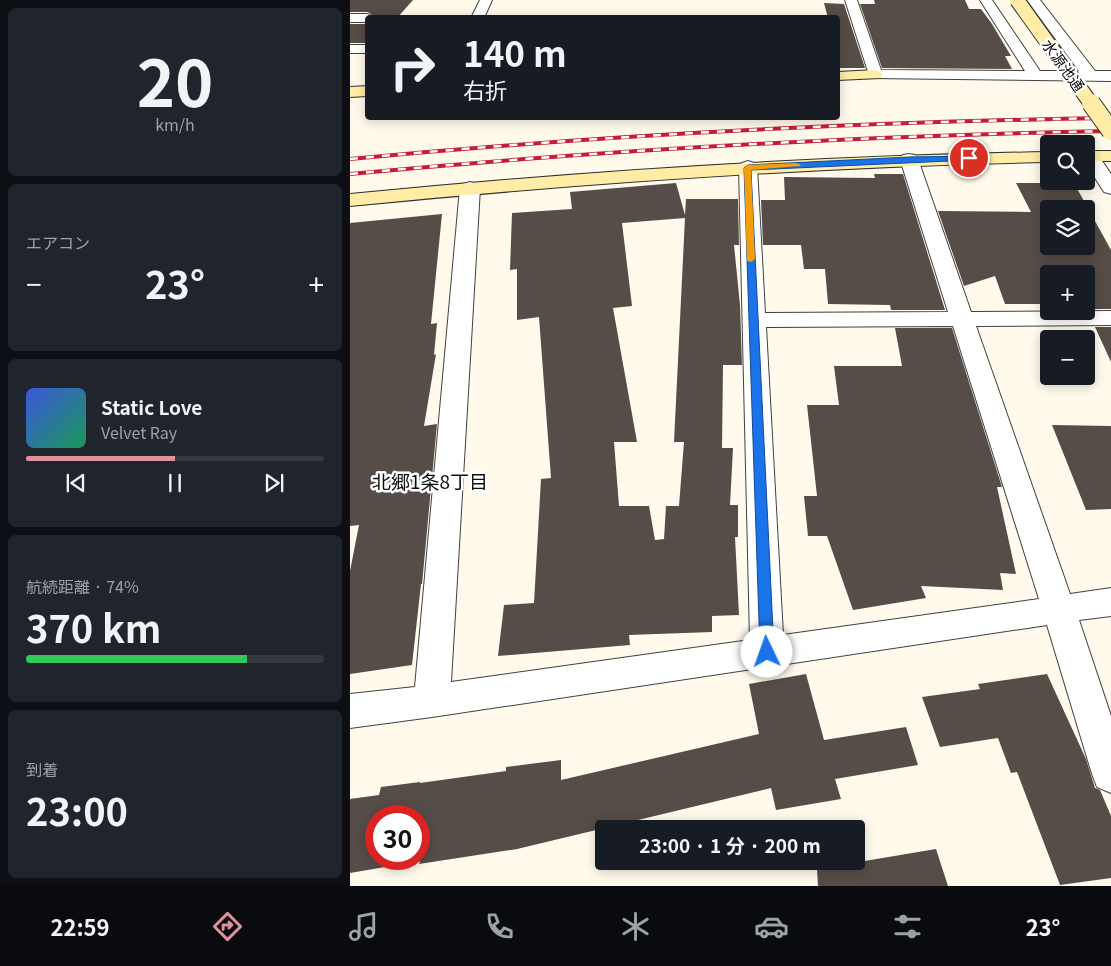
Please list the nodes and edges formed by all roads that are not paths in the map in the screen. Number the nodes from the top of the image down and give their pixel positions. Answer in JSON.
{"nodes":[{"id":1,"x":486,"y":0,"type":"edge"},
{"id":2,"x":851,"y":0,"type":"edge"},
{"id":3,"x":986,"y":0,"type":"edge"},
{"id":4,"x":1017,"y":0,"type":"edge"},
{"id":5,"x":1033,"y":0,"type":"edge"},
{"id":6,"x":478,"y":15,"type":"edge"},
{"id":7,"x":350,"y":18,"type":"edge"},
{"id":8,"x":365,"y":18,"type":"edge"},
{"id":9,"x":350,"y":49,"type":"edge"},
{"id":10,"x":365,"y":49,"type":"edge"},
{"id":11,"x":875,"y":75,"type":"junction"},
{"id":12,"x":1090,"y":75,"type":"junction"},
{"id":13,"x":840,"y":76,"type":"edge"},
{"id":14,"x":1036,"y":76,"type":"junction"},
{"id":15,"x":1111,"y":76,"type":"edge"},
{"id":16,"x":365,"y":91,"type":"edge"},
{"id":17,"x":350,"y":92,"type":"edge"},
{"id":18,"x":1111,"y":131,"type":"edge"},
{"id":19,"x":1095,"y":156,"type":"edge"},
{"id":20,"x":1111,"y":156,"type":"edge"},
{"id":21,"x":1040,"y":157,"type":"edge"},
{"id":22,"x":910,"y":159,"type":"junction"},
{"id":23,"x":1095,"y":166,"type":"edge"},
{"id":24,"x":748,"y":168,"type":"junction"},
{"id":25,"x":470,"y":188,"type":"junction"},
{"id":26,"x":1111,"y":188,"type":"edge"},
{"id":27,"x":350,"y":200,"type":"edge"},
{"id":28,"x":1111,"y":318,"type":"edge"},
{"id":29,"x":963,"y":319,"type":"junction"},
{"id":30,"x":753,"y":320,"type":"junction"},
{"id":31,"x":1111,"y":602,"type":"edge"},
{"id":32,"x":1060,"y":609,"type":"junction"},
{"id":33,"x":767,"y":652,"type":"junction"},
{"id":34,"x":432,"y":701,"type":"junction"},
{"id":35,"x":350,"y":711,"type":"edge"},
{"id":36,"x":1111,"y":774,"type":"edge"}],
"edges":[{"from":1,"to":6,"type":"street"},
{"from":2,"to":11,"type":"street"},
{"from":3,"to":14,"type":"street"},
{"from":4,"to":18,"type":"street","name":"水源池通","bridge":true},
{"from":5,"to":12,"type":"street"},
{"from":7,"to":8,"type":"street"},
{"from":9,"to":10,"type":"street"},
{"from":11,"to":13,"type":"street"},
{"from":11,"to":14,"type":"street"},
{"from":12,"to":14,"type":"street"},
{"from":12,"to":15,"type":"street"},
{"from":16,"to":17,"type":"street"},
{"from":19,"to":20,"type":"street"},
{"from":21,"to":22,"type":"street"},
{"from":22,"to":24,"type":"street"},
{"from":22,"to":29,"type":"street"},
{"from":23,"to":26,"type":"street"},
{"from":24,"to":25,"type":"street"},
{"from":24,"to":30,"type":"street"},
{"from":25,"to":27,"type":"street"},
{"from":25,"to":34,"type":"street"},
{"from":28,"to":29,"type":"street"},
{"from":29,"to":30,"type":"street"},
{"from":29,"to":32,"type":"street"},
{"from":30,"to":33,"type":"street"},
{"from":31,"to":32,"type":"street"},
{"from":32,"to":33,"type":"street"},
{"from":32,"to":36,"type":"street"},
{"from":33,"to":34,"type":"street"},
{"from":34,"to":35,"type":"street"}]}
